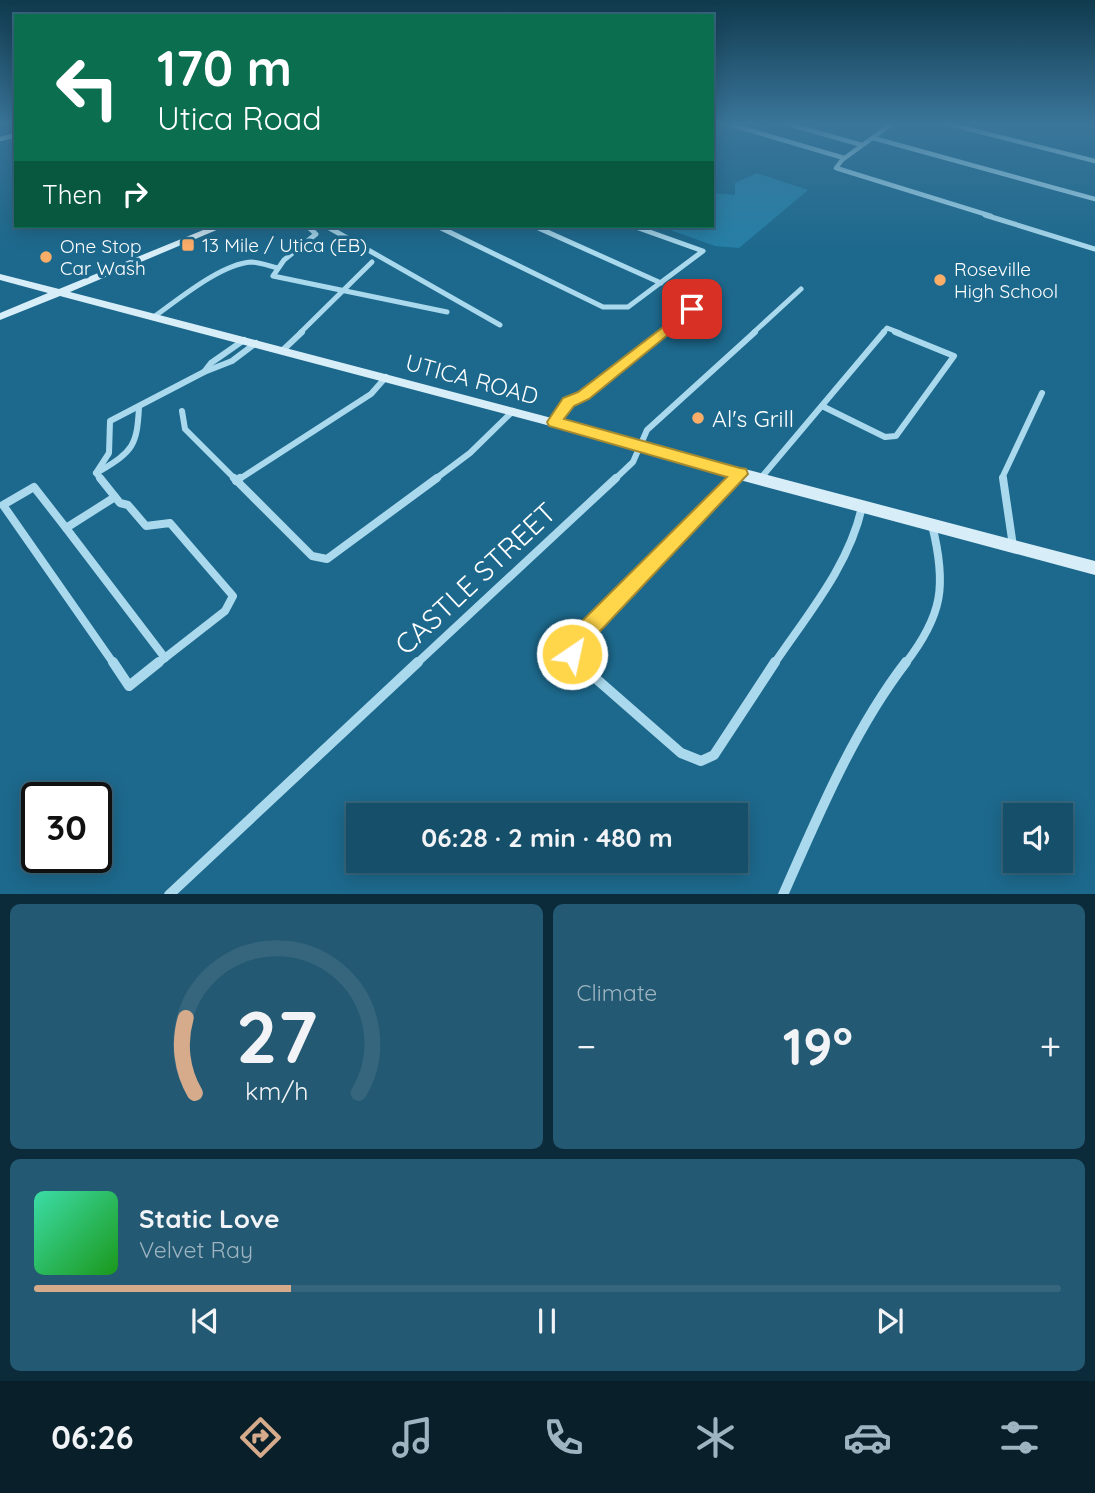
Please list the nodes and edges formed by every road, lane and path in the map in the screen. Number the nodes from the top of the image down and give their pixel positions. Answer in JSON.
{"nodes":[{"id":1,"x":839,"y":165,"type":"edge"},
{"id":2,"x":970,"y":165,"type":"edge"},
{"id":3,"x":1095,"y":199,"type":"edge"},
{"id":4,"x":216,"y":228,"type":"edge"},
{"id":5,"x":309,"y":228,"type":"edge"},
{"id":6,"x":330,"y":228,"type":"edge"},
{"id":7,"x":441,"y":228,"type":"edge"},
{"id":8,"x":538,"y":228,"type":"edge"},
{"id":9,"x":639,"y":228,"type":"edge"},
{"id":10,"x":1095,"y":248,"type":"edge"},
{"id":11,"x":372,"y":262,"type":"dead end"},
{"id":12,"x":278,"y":268,"type":"junction"},
{"id":13,"x":0,"y":277,"type":"edge"},
{"id":14,"x":661,"y":283,"type":"junction"},
{"id":15,"x":801,"y":289,"type":"dead end"},
{"id":16,"x":341,"y":292,"type":"junction"},
{"id":17,"x":58,"y":293,"type":"junction"},
{"id":18,"x":692,"y":309,"type":"dead end"},
{"id":19,"x":447,"y":312,"type":"dead end"},
{"id":20,"x":155,"y":316,"type":"junction"},
{"id":21,"x":0,"y":317,"type":"edge"},
{"id":22,"x":500,"y":325,"type":"dead end"},
{"id":23,"x":250,"y":342,"type":"junction"},
{"id":24,"x":283,"y":350,"type":"junction"},
{"id":25,"x":204,"y":372,"type":"junction"},
{"id":26,"x":386,"y":377,"type":"junction"},
{"id":27,"x":1042,"y":393,"type":"dead end"},
{"id":28,"x":821,"y":406,"type":"junction"},
{"id":29,"x":139,"y":407,"type":"junction"},
{"id":30,"x":182,"y":411,"type":"dead end"},
{"id":31,"x":513,"y":411,"type":"junction"},
{"id":32,"x":554,"y":422,"type":"junction"},
{"id":33,"x":641,"y":445,"type":"junction"},
{"id":34,"x":96,"y":473,"type":"junction"},
{"id":35,"x":740,"y":474,"type":"junction"},
{"id":36,"x":760,"y":479,"type":"junction"},
{"id":37,"x":236,"y":481,"type":"junction"},
{"id":38,"x":115,"y":497,"type":"junction"},
{"id":39,"x":862,"y":507,"type":"junction"},
{"id":40,"x":932,"y":525,"type":"junction"},
{"id":41,"x":66,"y":527,"type":"junction"},
{"id":42,"x":1013,"y":546,"type":"junction"},
{"id":43,"x":1095,"y":568,"type":"edge"},
{"id":44,"x":165,"y":658,"type":"junction"},
{"id":45,"x":169,"y":894,"type":"edge"},
{"id":46,"x":783,"y":894,"type":"edge"}],
"edges":[{"from":1,"to":10,"type":"street"},
{"from":2,"to":3,"type":"street"},
{"from":4,"to":17,"type":"main road"},
{"from":5,"to":12,"type":"street"},
{"from":6,"to":22,"type":"street"},
{"from":7,"to":14,"type":"street"},
{"from":8,"to":14,"type":"street"},
{"from":9,"to":14,"type":"street"},
{"from":11,"to":16,"type":"street"},
{"from":12,"to":16,"type":"street"},
{"from":12,"to":20,"type":"street"},
{"from":13,"to":17,"type":"main road","name":"UTICA ROAD"},
{"from":15,"to":33,"type":"street","name":"CASTLE STREET"},
{"from":16,"to":19,"type":"street"},
{"from":16,"to":24,"type":"street"},
{"from":17,"to":20,"type":"main road","name":"UTICA ROAD"},
{"from":17,"to":21,"type":"main road"},
{"from":18,"to":32,"type":"street"},
{"from":20,"to":23,"type":"main road","name":"UTICA ROAD"},
{"from":23,"to":24,"type":"main road","name":"UTICA ROAD"},
{"from":23,"to":25,"type":"street"},
{"from":23,"to":25,"type":"street"},
{"from":24,"to":26,"type":"main road","name":"UTICA ROAD"},
{"from":25,"to":29,"type":"street"},
{"from":26,"to":31,"type":"main road","name":"UTICA ROAD"},
{"from":26,"to":37,"type":"street"},
{"from":27,"to":42,"type":"street"},
{"from":28,"to":28,"type":"street"},
{"from":28,"to":36,"type":"street"},
{"from":29,"to":34,"type":"street"},
{"from":29,"to":34,"type":"street"},
{"from":30,"to":37,"type":"street"},
{"from":31,"to":32,"type":"main road","name":"UTICA ROAD"},
{"from":31,"to":37,"type":"street"},
{"from":32,"to":33,"type":"main road","name":"UTICA ROAD"},
{"from":33,"to":35,"type":"main road","name":"UTICA ROAD"},
{"from":33,"to":45,"type":"street","name":"CASTLE STREET"},
{"from":34,"to":38,"type":"street"},
{"from":35,"to":36,"type":"main road","name":"UTICA ROAD"},
{"from":35,"to":39,"type":"street"},
{"from":36,"to":39,"type":"main road","name":"UTICA ROAD"},
{"from":38,"to":41,"type":"street"},
{"from":38,"to":44,"type":"street"},
{"from":39,"to":40,"type":"main road","name":"UTICA ROAD"},
{"from":40,"to":42,"type":"main road","name":"UTICA ROAD"},
{"from":40,"to":46,"type":"street"},
{"from":41,"to":44,"type":"street"},
{"from":41,"to":44,"type":"street"},
{"from":42,"to":43,"type":"main road","name":"UTICA ROAD"}]}
